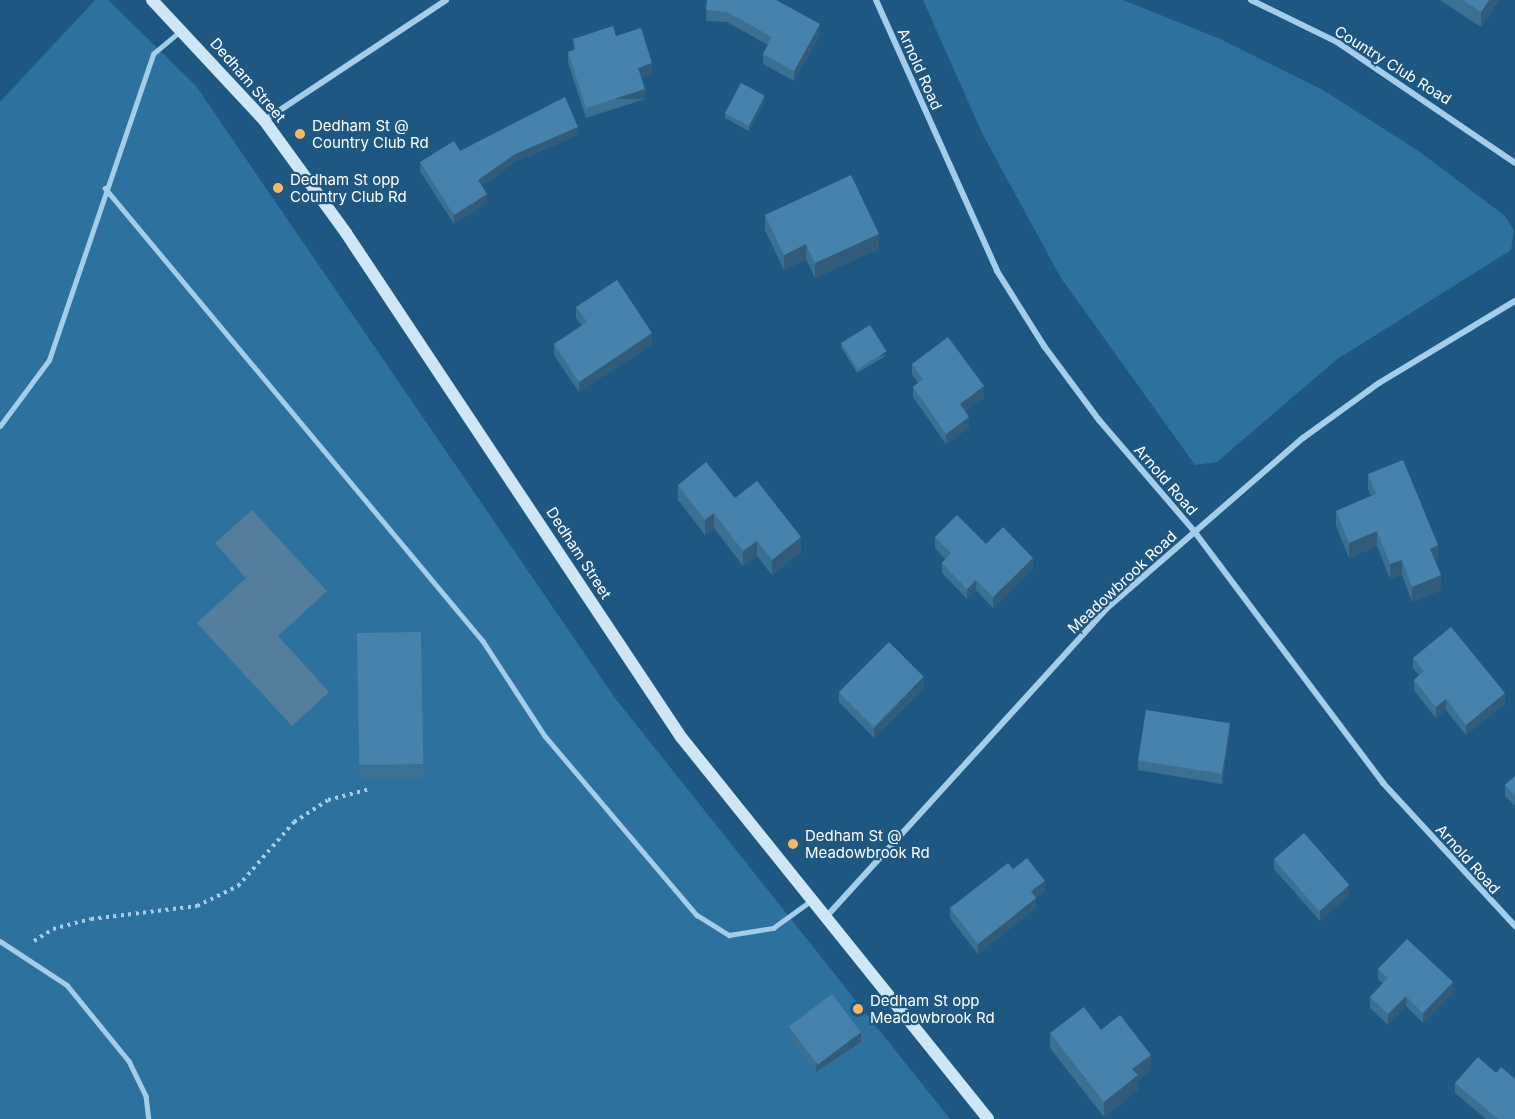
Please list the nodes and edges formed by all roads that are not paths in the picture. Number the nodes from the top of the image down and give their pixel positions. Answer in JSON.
{"nodes":[{"id":1,"x":152,"y":0,"type":"edge"},
{"id":2,"x":446,"y":0,"type":"edge"},
{"id":3,"x":876,"y":0,"type":"edge"},
{"id":4,"x":1251,"y":0,"type":"edge"},
{"id":5,"x":182,"y":29,"type":"junction"},
{"id":6,"x":264,"y":120,"type":"junction"},
{"id":7,"x":1515,"y":163,"type":"edge"},
{"id":8,"x":105,"y":188,"type":"junction"},
{"id":9,"x":1515,"y":301,"type":"edge"},
{"id":10,"x":0,"y":426,"type":"edge"},
{"id":11,"x":1194,"y":531,"type":"junction"},
{"id":12,"x":812,"y":900,"type":"junction"},
{"id":13,"x":826,"y":917,"type":"junction"},
{"id":14,"x":1515,"y":926,"type":"edge"},
{"id":15,"x":0,"y":941,"type":"edge"},
{"id":16,"x":149,"y":1119,"type":"edge"},
{"id":17,"x":988,"y":1119,"type":"edge"}],
"edges":[{"from":1,"to":5,"type":"main road","name":"Dedham Street"},
{"from":2,"to":6,"type":"street"},
{"from":3,"to":11,"type":"street","name":"Arnold Road"},
{"from":4,"to":7,"type":"street","name":"Country Club Road"},
{"from":5,"to":6,"type":"main road","name":"Dedham Street"},
{"from":5,"to":8,"type":"lane"},
{"from":6,"to":12,"type":"main road","name":"Dedham Street"},
{"from":8,"to":10,"type":"lane"},
{"from":8,"to":12,"type":"lane"},
{"from":9,"to":11,"type":"street","name":"Meadowbrook Road"},
{"from":11,"to":13,"type":"street","name":"Meadowbrook Road"},
{"from":11,"to":14,"type":"street","name":"Arnold Road"},
{"from":12,"to":13,"type":"main road","name":"Dedham Street"},
{"from":13,"to":17,"type":"main road","name":"Dedham Street"},
{"from":15,"to":16,"type":"lane"}]}
